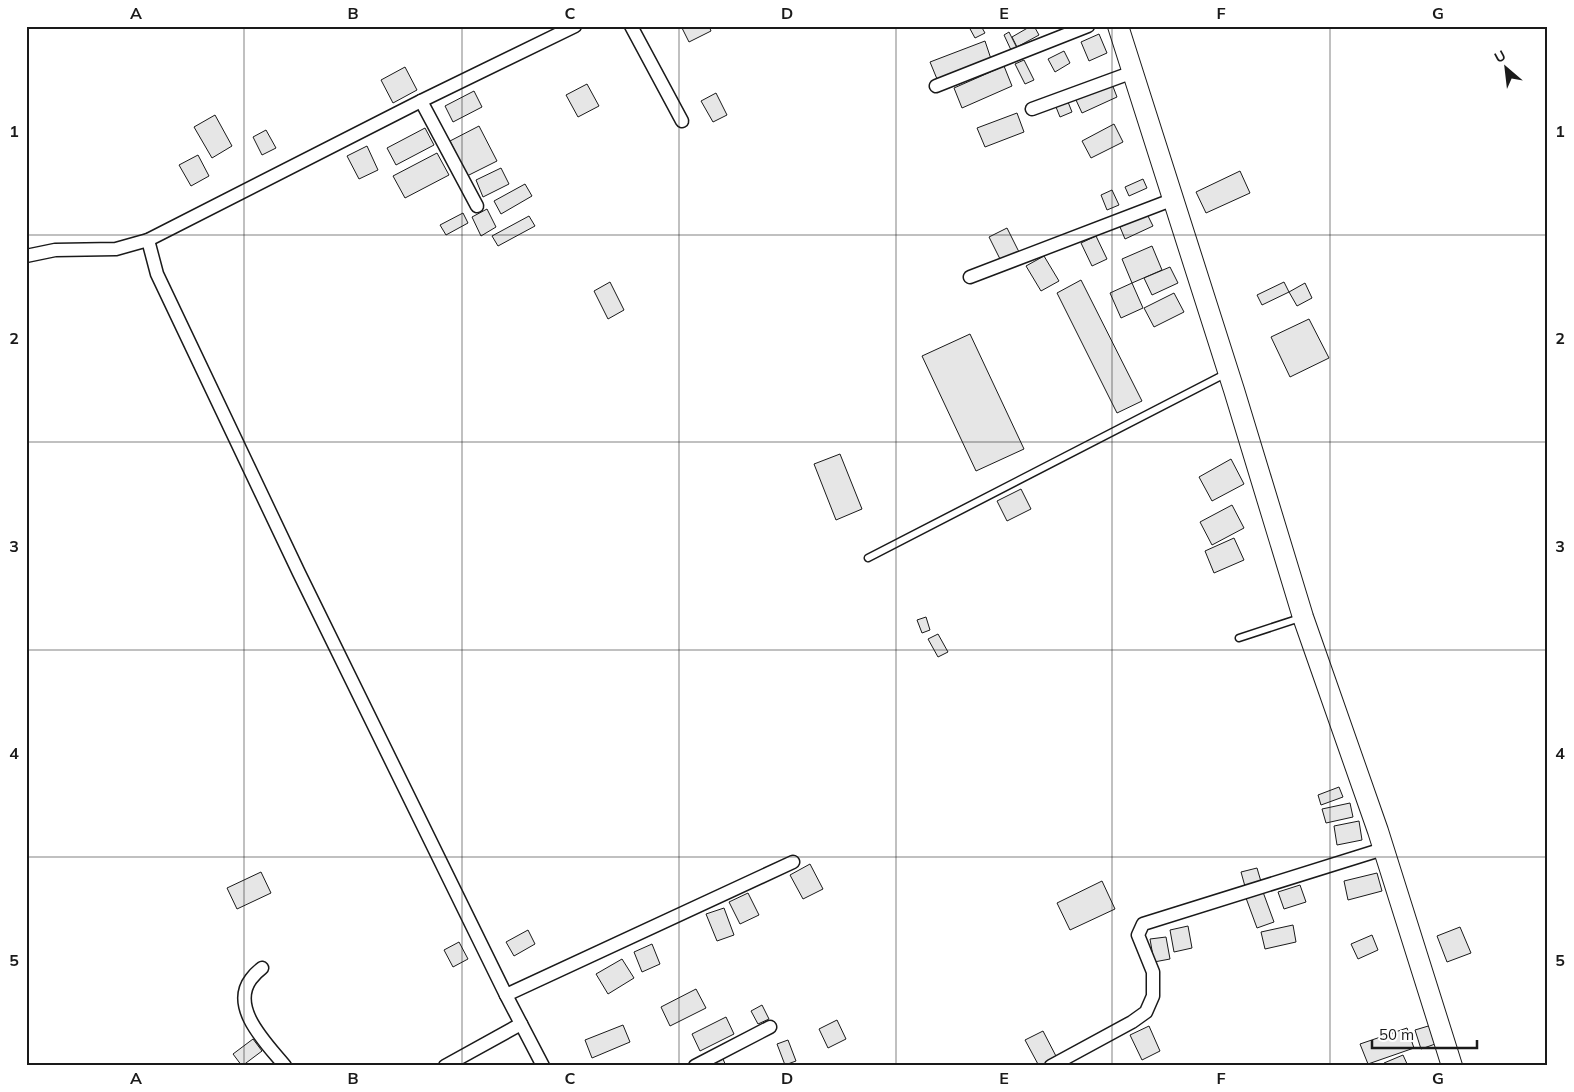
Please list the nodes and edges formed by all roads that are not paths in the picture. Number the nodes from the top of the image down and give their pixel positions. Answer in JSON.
{"nodes":[{"id":1,"x":575,"y":26,"type":"edge"},
{"id":2,"x":631,"y":26,"type":"edge"},
{"id":3,"x":1088,"y":26,"type":"edge"},
{"id":4,"x":1118,"y":26,"type":"edge"},
{"id":5,"x":1133,"y":72,"type":"junction"},
{"id":6,"x":936,"y":86,"type":"dead end"},
{"id":7,"x":421,"y":101,"type":"junction"},
{"id":8,"x":1032,"y":109,"type":"dead end"},
{"id":9,"x":682,"y":121,"type":"dead end"},
{"id":10,"x":1174,"y":199,"type":"junction"},
{"id":11,"x":477,"y":206,"type":"dead end"},
{"id":12,"x":148,"y":240,"type":"junction"},
{"id":13,"x":26,"y":256,"type":"edge"},
{"id":14,"x":970,"y":277,"type":"dead end"},
{"id":15,"x":1228,"y":372,"type":"junction"},
{"id":16,"x":868,"y":558,"type":"dead end"},
{"id":17,"x":1303,"y":617,"type":"junction"},
{"id":18,"x":1239,"y":638,"type":"dead end"},
{"id":19,"x":1383,"y":850,"type":"junction"},
{"id":20,"x":794,"y":862,"type":"dead end"},
{"id":21,"x":262,"y":968,"type":"dead end"},
{"id":22,"x":506,"y":995,"type":"junction"},
{"id":23,"x":521,"y":1024,"type":"junction"},
{"id":24,"x":770,"y":1027,"type":"dead end"},
{"id":25,"x":285,"y":1066,"type":"edge"},
{"id":26,"x":445,"y":1066,"type":"edge"},
{"id":27,"x":543,"y":1066,"type":"edge"},
{"id":28,"x":695,"y":1066,"type":"edge"},
{"id":29,"x":1051,"y":1066,"type":"edge"},
{"id":30,"x":1452,"y":1066,"type":"edge"}],
"edges":[{"from":1,"to":7,"type":"street"},
{"from":2,"to":9,"type":"street"},
{"from":3,"to":6,"type":"street"},
{"from":4,"to":5,"type":"main road"},
{"from":5,"to":8,"type":"street"},
{"from":5,"to":10,"type":"main road"},
{"from":7,"to":11,"type":"street"},
{"from":7,"to":12,"type":"street"},
{"from":10,"to":14,"type":"street"},
{"from":10,"to":15,"type":"main road"},
{"from":12,"to":13,"type":"street"},
{"from":12,"to":22,"type":"street"},
{"from":15,"to":16,"type":"lane"},
{"from":15,"to":17,"type":"main road"},
{"from":17,"to":18,"type":"lane"},
{"from":17,"to":19,"type":"main road"},
{"from":19,"to":29,"type":"street"},
{"from":19,"to":30,"type":"main road"},
{"from":20,"to":22,"type":"street"},
{"from":21,"to":25,"type":"street"},
{"from":22,"to":23,"type":"street"},
{"from":23,"to":26,"type":"street"},
{"from":23,"to":27,"type":"street"},
{"from":24,"to":28,"type":"street"}]}
